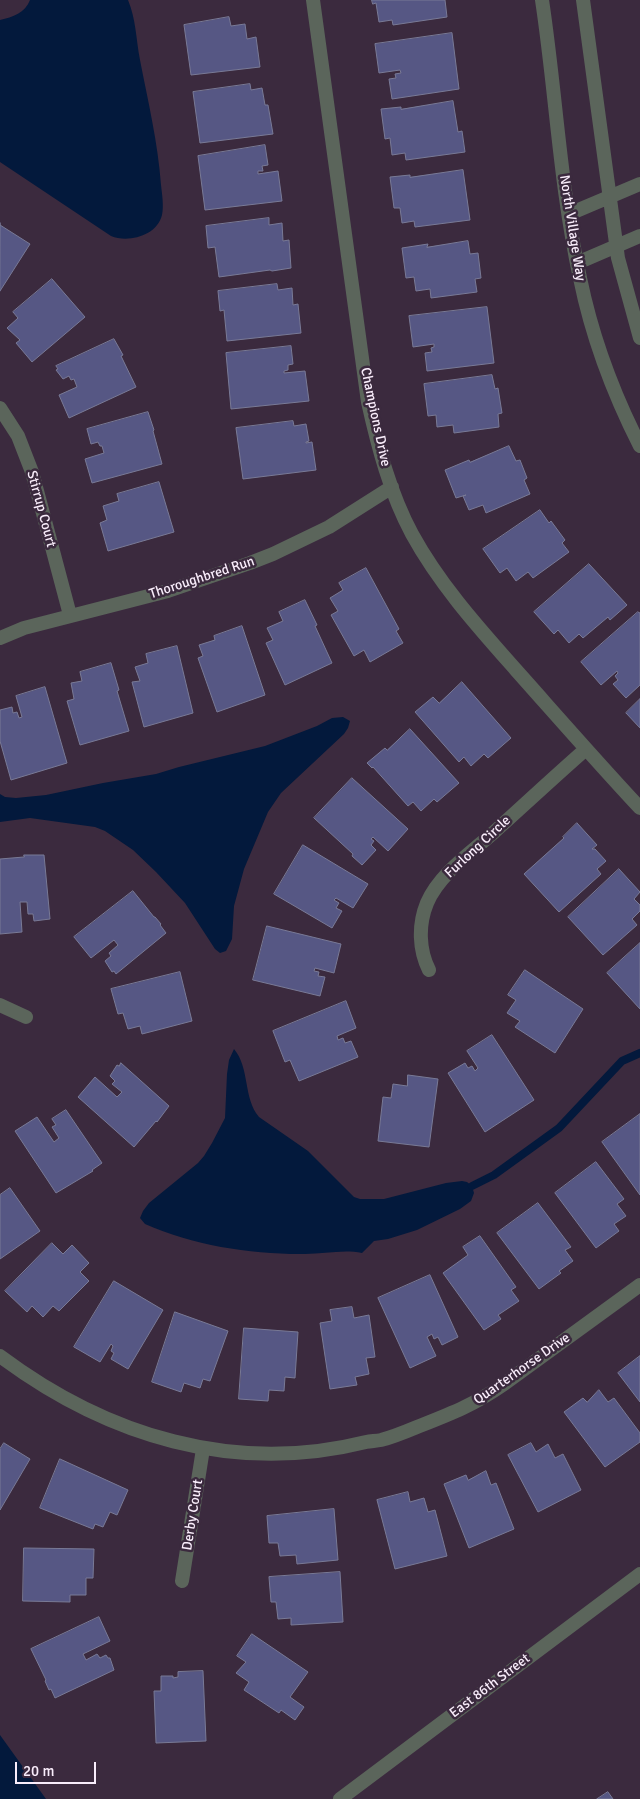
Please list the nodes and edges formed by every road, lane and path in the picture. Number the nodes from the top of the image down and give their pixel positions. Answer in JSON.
{"nodes":[{"id":1,"x":313,"y":0,"type":"edge"},
{"id":2,"x":542,"y":0,"type":"edge"},
{"id":3,"x":583,"y":0,"type":"edge"},
{"id":4,"x":640,"y":184,"type":"edge"},
{"id":5,"x":609,"y":197,"type":"junction"},
{"id":6,"x":569,"y":214,"type":"junction"},
{"id":7,"x":640,"y":236,"type":"edge"},
{"id":8,"x":616,"y":246,"type":"junction"},
{"id":9,"x":577,"y":263,"type":"junction"},
{"id":10,"x":640,"y":338,"type":"edge"},
{"id":11,"x":0,"y":408,"type":"edge"},
{"id":12,"x":640,"y":446,"type":"edge"},
{"id":13,"x":392,"y":487,"type":"junction"},
{"id":14,"x":70,"y":616,"type":"junction"},
{"id":15,"x":0,"y":638,"type":"edge"},
{"id":16,"x":586,"y":750,"type":"junction"},
{"id":17,"x":640,"y":808,"type":"edge"},
{"id":18,"x":429,"y":970,"type":"dead end"},
{"id":19,"x":0,"y":1005,"type":"edge"},
{"id":20,"x":26,"y":1017,"type":"dead end"},
{"id":21,"x":640,"y":1285,"type":"edge"},
{"id":22,"x":0,"y":1356,"type":"edge"},
{"id":23,"x":203,"y":1449,"type":"junction"},
{"id":24,"x":640,"y":1574,"type":"edge"},
{"id":25,"x":182,"y":1580,"type":"dead end"},
{"id":26,"x":340,"y":1799,"type":"edge"}],
"edges":[{"from":1,"to":13,"type":"street","name":"Champions Drive"},
{"from":2,"to":6,"type":"street","name":"North Village Way"},
{"from":3,"to":5,"type":"street"},
{"from":4,"to":5,"type":"street"},
{"from":5,"to":6,"type":"street"},
{"from":5,"to":8,"type":"street"},
{"from":6,"to":9,"type":"street","name":"North Village Way"},
{"from":7,"to":8,"type":"street"},
{"from":8,"to":9,"type":"street"},
{"from":8,"to":10,"type":"street"},
{"from":9,"to":12,"type":"street","name":"North Village Way"},
{"from":11,"to":14,"type":"street","name":"Stirrup Court"},
{"from":13,"to":14,"type":"street","name":"Thoroughbred Run"},
{"from":13,"to":16,"type":"street","name":"Champions Drive"},
{"from":14,"to":15,"type":"street","name":"Thoroughbred Run"},
{"from":16,"to":17,"type":"street","name":"Champions Drive"},
{"from":16,"to":18,"type":"street","name":"Furlong Circle"},
{"from":19,"to":20,"type":"street"},
{"from":21,"to":23,"type":"street","name":"Quarterhorse Drive"},
{"from":22,"to":23,"type":"street","name":"Quarterhorse Drive"},
{"from":23,"to":25,"type":"street","name":"Derby Court"},
{"from":24,"to":26,"type":"street","name":"East 86th Street"}]}
